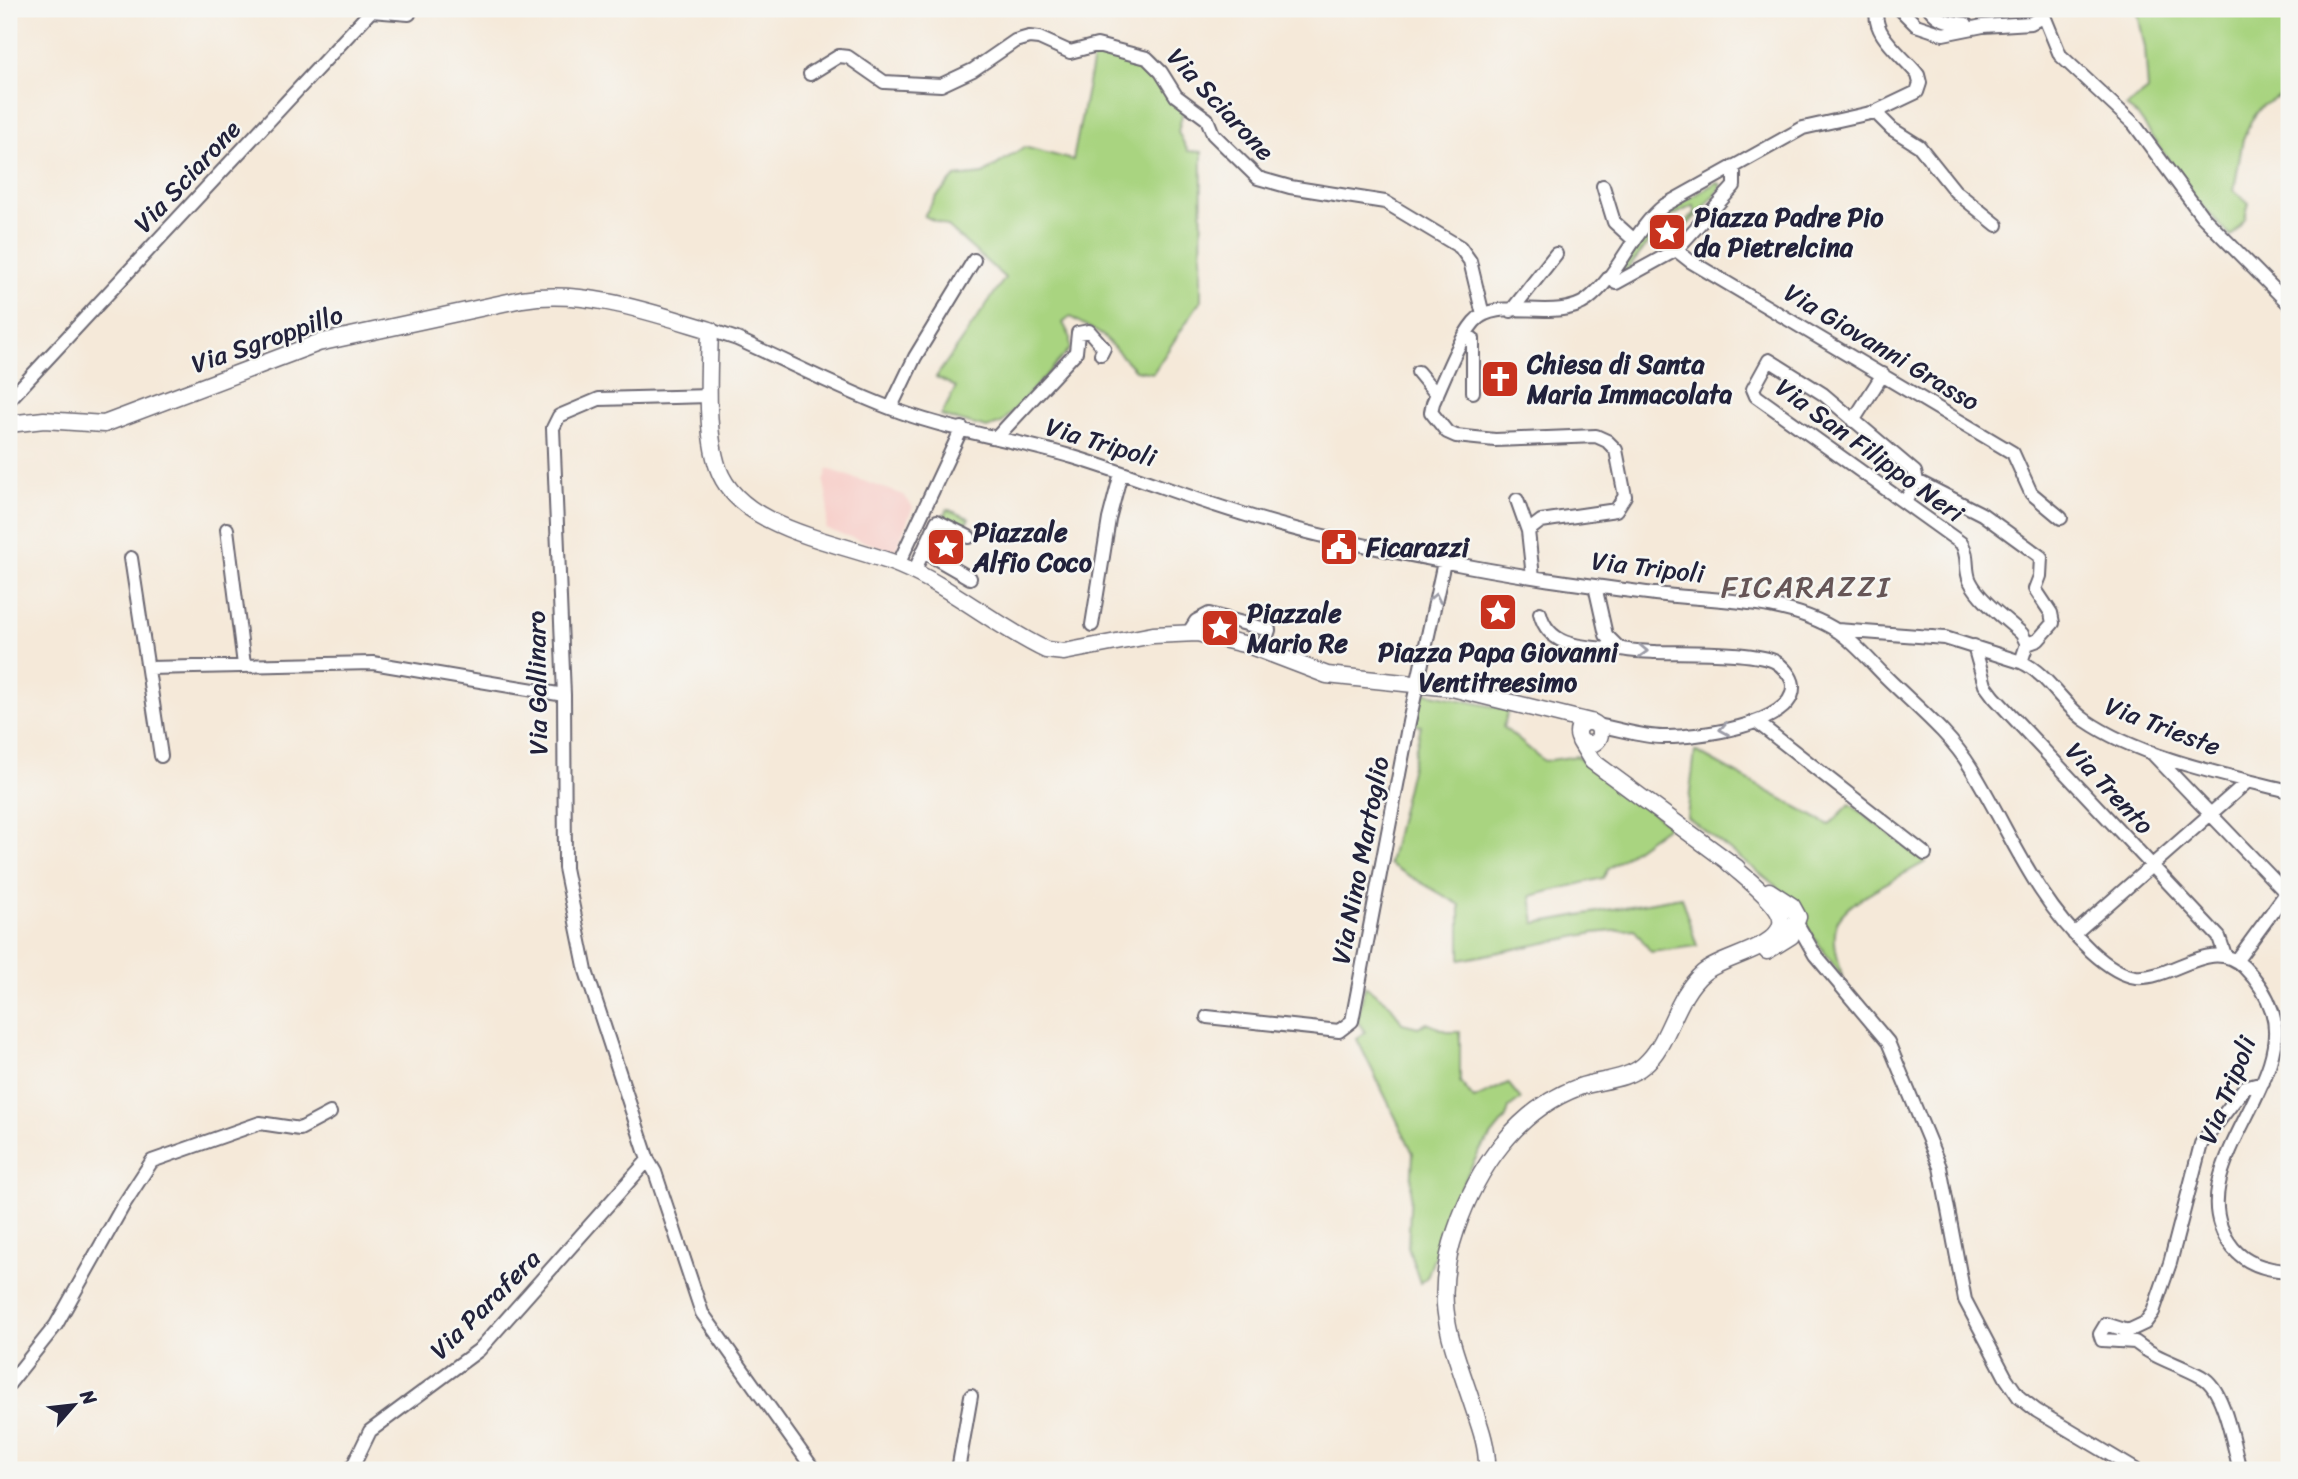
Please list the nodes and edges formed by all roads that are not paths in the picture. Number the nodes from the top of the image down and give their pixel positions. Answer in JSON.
{"nodes":[{"id":1,"x":1877,"y":9,"type":"edge"},
{"id":2,"x":1900,"y":9,"type":"edge"},
{"id":3,"x":1930,"y":9,"type":"edge"},
{"id":4,"x":370,"y":10,"type":"edge"},
{"id":5,"x":2045,"y":12,"type":"edge"},
{"id":6,"x":409,"y":14,"type":"dead end"},
{"id":7,"x":1972,"y":28,"type":"junction"},
{"id":8,"x":810,"y":74,"type":"dead end"},
{"id":9,"x":1875,"y":112,"type":"junction"},
{"id":10,"x":1734,"y":166,"type":"junction"},
{"id":11,"x":1604,"y":186,"type":"dead end"},
{"id":12,"x":1997,"y":225,"type":"dead end"},
{"id":13,"x":1634,"y":240,"type":"junction"},
{"id":14,"x":1676,"y":250,"type":"junction"},
{"id":15,"x":1556,"y":254,"type":"dead end"},
{"id":16,"x":974,"y":260,"type":"dead end"},
{"id":17,"x":1616,"y":283,"type":"dead end"},
{"id":18,"x":544,"y":296,"type":"joint"},
{"id":19,"x":2289,"y":304,"type":"edge"},
{"id":20,"x":1511,"y":311,"type":"junction"},
{"id":21,"x":1483,"y":315,"type":"junction"},
{"id":22,"x":710,"y":330,"type":"junction"},
{"id":23,"x":1467,"y":335,"type":"junction"},
{"id":24,"x":1101,"y":354,"type":"dead end"},
{"id":25,"x":1418,"y":372,"type":"dead end"},
{"id":26,"x":1883,"y":374,"type":"junction"},
{"id":27,"x":1473,"y":392,"type":"dead end"},
{"id":28,"x":1437,"y":395,"type":"junction"},
{"id":29,"x":710,"y":396,"type":"junction"},
{"id":30,"x":9,"y":400,"type":"edge"},
{"id":31,"x":891,"y":407,"type":"junction"},
{"id":32,"x":1853,"y":421,"type":"junction"},
{"id":33,"x":9,"y":424,"type":"edge"},
{"id":34,"x":962,"y":428,"type":"junction"},
{"id":35,"x":998,"y":437,"type":"junction"},
{"id":36,"x":1121,"y":473,"type":"junction"},
{"id":37,"x":1917,"y":481,"type":"junction"},
{"id":38,"x":1517,"y":500,"type":"dead end"},
{"id":39,"x":1905,"y":502,"type":"junction"},
{"id":40,"x":2061,"y":518,"type":"dead end"},
{"id":41,"x":227,"y":529,"type":"dead end"},
{"id":42,"x":1528,"y":531,"type":"junction"},
{"id":43,"x":969,"y":537,"type":"dead end"},
{"id":44,"x":923,"y":551,"type":"junction"},
{"id":45,"x":131,"y":558,"type":"dead end"},
{"id":46,"x":1444,"y":562,"type":"junction"},
{"id":47,"x":898,"y":565,"type":"junction"},
{"id":48,"x":914,"y":572,"type":"junction"},
{"id":49,"x":970,"y":578,"type":"dead end"},
{"id":50,"x":1533,"y":578,"type":"junction"},
{"id":51,"x":1595,"y":586,"type":"junction"},
{"id":52,"x":1540,"y":613,"type":"dead end"},
{"id":53,"x":1092,"y":625,"type":"dead end"},
{"id":54,"x":1836,"y":630,"type":"junction"},
{"id":55,"x":1612,"y":642,"type":"junction"},
{"id":56,"x":2027,"y":644,"type":"junction"},
{"id":57,"x":1974,"y":646,"type":"junction"},
{"id":58,"x":2021,"y":662,"type":"junction"},
{"id":59,"x":244,"y":665,"type":"junction"},
{"id":60,"x":148,"y":667,"type":"junction"},
{"id":61,"x":1419,"y":684,"type":"junction"},
{"id":62,"x":564,"y":695,"type":"junction"},
{"id":63,"x":1758,"y":723,"type":"junction"},
{"id":64,"x":1587,"y":732,"type":"junction"},
{"id":65,"x":2148,"y":750,"type":"junction"},
{"id":66,"x":161,"y":756,"type":"dead end"},
{"id":67,"x":2248,"y":781,"type":"junction"},
{"id":68,"x":2289,"y":791,"type":"edge"},
{"id":69,"x":2209,"y":813,"type":"junction"},
{"id":70,"x":1925,"y":854,"type":"dead end"},
{"id":71,"x":1728,"y":862,"type":"junction"},
{"id":72,"x":2151,"y":864,"type":"junction"},
{"id":73,"x":1743,"y":877,"type":"junction"},
{"id":74,"x":2288,"y":892,"type":"edge"},
{"id":75,"x":1795,"y":930,"type":"junction"},
{"id":76,"x":2074,"y":934,"type":"junction"},
{"id":77,"x":1727,"y":958,"type":"junction"},
{"id":78,"x":2231,"y":958,"type":"junction"},
{"id":79,"x":1207,"y":1017,"type":"dead end"},
{"id":80,"x":2263,"y":1082,"type":"junction"},
{"id":81,"x":330,"y":1113,"type":"dead end"},
{"id":82,"x":648,"y":1160,"type":"junction"},
{"id":83,"x":2289,"y":1271,"type":"edge"},
{"id":84,"x":9,"y":1384,"type":"edge"},
{"id":85,"x":971,"y":1396,"type":"dead end"},
{"id":86,"x":351,"y":1470,"type":"edge"},
{"id":87,"x":814,"y":1470,"type":"edge"},
{"id":88,"x":958,"y":1470,"type":"edge"},
{"id":89,"x":1487,"y":1470,"type":"edge"},
{"id":90,"x":2136,"y":1470,"type":"edge"},
{"id":91,"x":2240,"y":1470,"type":"edge"}],
"edges":[{"from":1,"to":9,"type":"street"},
{"from":2,"to":7,"type":"street"},
{"from":3,"to":7,"type":"street"},
{"from":4,"to":6,"type":"street","name":"Via Sciarone"},
{"from":4,"to":30,"type":"street","name":"Via Sciarone"},
{"from":5,"to":7,"type":"street"},
{"from":5,"to":19,"type":"street"},
{"from":8,"to":21,"type":"street","name":"Via Sciarone"},
{"from":9,"to":10,"type":"street"},
{"from":9,"to":12,"type":"street"},
{"from":10,"to":13,"type":"street"},
{"from":10,"to":14,"type":"street"},
{"from":11,"to":13,"type":"street"},
{"from":13,"to":20,"type":"street"},
{"from":14,"to":17,"type":"street"},
{"from":14,"to":26,"type":"street","name":"Via Giovanni Grasso"},
{"from":15,"to":20,"type":"street"},
{"from":16,"to":31,"type":"street"},
{"from":18,"to":22,"type":"main road","name":"Via Tripoli"},
{"from":18,"to":33,"type":"main road","name":"Via Sgroppillo"},
{"from":20,"to":21,"type":"street"},
{"from":21,"to":23,"type":"street"},
{"from":22,"to":29,"type":"main road"},
{"from":22,"to":31,"type":"street","name":"Via Tripoli"},
{"from":23,"to":27,"type":"street"},
{"from":23,"to":28,"type":"street"},
{"from":24,"to":35,"type":"street"},
{"from":25,"to":28,"type":"street"},
{"from":26,"to":32,"type":"street"},
{"from":26,"to":40,"type":"street","name":"Via Giovanni Grasso"},
{"from":28,"to":42,"type":"street"},
{"from":29,"to":47,"type":"main road"},
{"from":29,"to":62,"type":"street","name":"Via Gallinaro"},
{"from":31,"to":34,"type":"street","name":"Via Tripoli"},
{"from":32,"to":37,"type":"street"},
{"from":32,"to":39,"type":"street","name":"Via San Filippo Neri"},
{"from":34,"to":35,"type":"street","name":"Via Tripoli"},
{"from":34,"to":47,"type":"street"},
{"from":35,"to":36,"type":"street","name":"Via Tripoli"},
{"from":36,"to":46,"type":"street","name":"Via Tripoli"},
{"from":36,"to":53,"type":"street"},
{"from":37,"to":39,"type":"street"},
{"from":37,"to":56,"type":"street"},
{"from":38,"to":42,"type":"street"},
{"from":39,"to":56,"type":"street","name":"Via San Filippo Neri"},
{"from":41,"to":59,"type":"street"},
{"from":42,"to":50,"type":"street"},
{"from":43,"to":44,"type":"street"},
{"from":44,"to":48,"type":"street"},
{"from":44,"to":49,"type":"street"},
{"from":45,"to":60,"type":"street"},
{"from":46,"to":50,"type":"street","name":"Via Tripoli"},
{"from":61,"to":46,"type":"street","name":"Via Nino Martoglio","one_way":true},
{"from":47,"to":48,"type":"main road"},
{"from":48,"to":61,"type":"main road"},
{"from":50,"to":51,"type":"street","name":"Via Tripoli"},
{"from":51,"to":54,"type":"street","name":"Via Tripoli"},
{"from":51,"to":55,"type":"street"},
{"from":52,"to":55,"type":"street"},
{"from":54,"to":57,"type":"street","name":"Via Trieste"},
{"from":54,"to":76,"type":"street","name":"Via Tripoli"},
{"from":55,"to":63,"type":"street","one_way":true},
{"from":56,"to":58,"type":"street"},
{"from":57,"to":58,"type":"street","name":"Via Trieste"},
{"from":57,"to":72,"type":"street","name":"Via Trento"},
{"from":58,"to":65,"type":"street","name":"Via Trieste"},
{"from":59,"to":60,"type":"street"},
{"from":59,"to":62,"type":"street"},
{"from":60,"to":66,"type":"street"},
{"from":61,"to":64,"type":"main road"},
{"from":61,"to":79,"type":"street","name":"Via Nino Martoglio"},
{"from":62,"to":82,"type":"street","name":"Via Gallinaro"},
{"from":63,"to":64,"type":"street","one_way":true},
{"from":63,"to":70,"type":"street"},
{"from":64,"to":71,"type":"main road"},
{"from":65,"to":67,"type":"street","name":"Via Trieste"},
{"from":65,"to":69,"type":"street"},
{"from":67,"to":68,"type":"street","name":"Via Trieste"},
{"from":67,"to":69,"type":"street"},
{"from":69,"to":72,"type":"street"},
{"from":69,"to":74,"type":"street"},
{"from":71,"to":73,"type":"main road"},
{"from":71,"to":75,"type":"main road"},
{"from":72,"to":76,"type":"street"},
{"from":72,"to":78,"type":"street","name":"Via Trento"},
{"from":73,"to":75,"type":"street"},
{"from":73,"to":77,"type":"main road"},
{"from":74,"to":78,"type":"street"},
{"from":75,"to":77,"type":"main road"},
{"from":75,"to":90,"type":"street"},
{"from":76,"to":78,"type":"street","name":"Via Tripoli"},
{"from":77,"to":89,"type":"main road"},
{"from":78,"to":80,"type":"street","name":"Via Tripoli"},
{"from":80,"to":83,"type":"street","name":"Via Tripoli"},
{"from":80,"to":91,"type":"street"},
{"from":81,"to":84,"type":"street"},
{"from":82,"to":86,"type":"street","name":"Via Parafera"},
{"from":82,"to":87,"type":"street","name":"Via Gallinaro"},
{"from":85,"to":88,"type":"street"}]}
